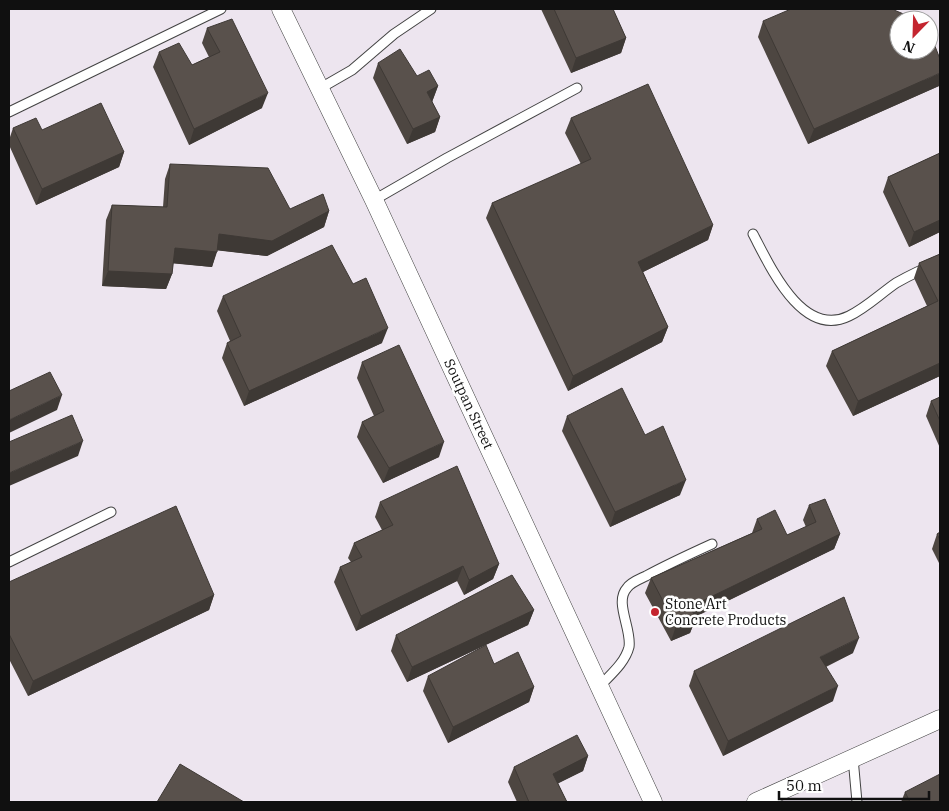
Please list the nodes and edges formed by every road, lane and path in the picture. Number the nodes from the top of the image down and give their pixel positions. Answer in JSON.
{"nodes":[{"id":1,"x":221,"y":9,"type":"edge"},
{"id":2,"x":281,"y":9,"type":"edge"},
{"id":3,"x":431,"y":9,"type":"edge"},
{"id":4,"x":578,"y":88,"type":"dead end"},
{"id":5,"x":319,"y":89,"type":"junction"},
{"id":6,"x":9,"y":112,"type":"edge"},
{"id":7,"x":374,"y":200,"type":"junction"},
{"id":8,"x":753,"y":234,"type":"dead end"},
{"id":9,"x":940,"y":262,"type":"edge"},
{"id":10,"x":111,"y":512,"type":"dead end"},
{"id":11,"x":712,"y":544,"type":"dead end"},
{"id":12,"x":9,"y":562,"type":"edge"},
{"id":13,"x":599,"y":687,"type":"junction"},
{"id":14,"x":940,"y":720,"type":"edge"},
{"id":15,"x":853,"y":758,"type":"junction"},
{"id":16,"x":653,"y":802,"type":"edge"},
{"id":17,"x":756,"y":802,"type":"edge"},
{"id":18,"x":857,"y":802,"type":"edge"}],
"edges":[{"from":1,"to":6,"type":"lane"},
{"from":2,"to":5,"type":"street","name":"Soutpan Street"},
{"from":3,"to":5,"type":"lane"},
{"from":4,"to":7,"type":"lane"},
{"from":5,"to":7,"type":"street","name":"Soutpan Street"},
{"from":7,"to":13,"type":"street","name":"Soutpan Street"},
{"from":8,"to":9,"type":"lane"},
{"from":10,"to":12,"type":"lane"},
{"from":11,"to":13,"type":"lane"},
{"from":13,"to":16,"type":"street","name":"Soutpan Street"},
{"from":14,"to":15,"type":"street"},
{"from":15,"to":17,"type":"street"},
{"from":15,"to":18,"type":"lane"}]}
